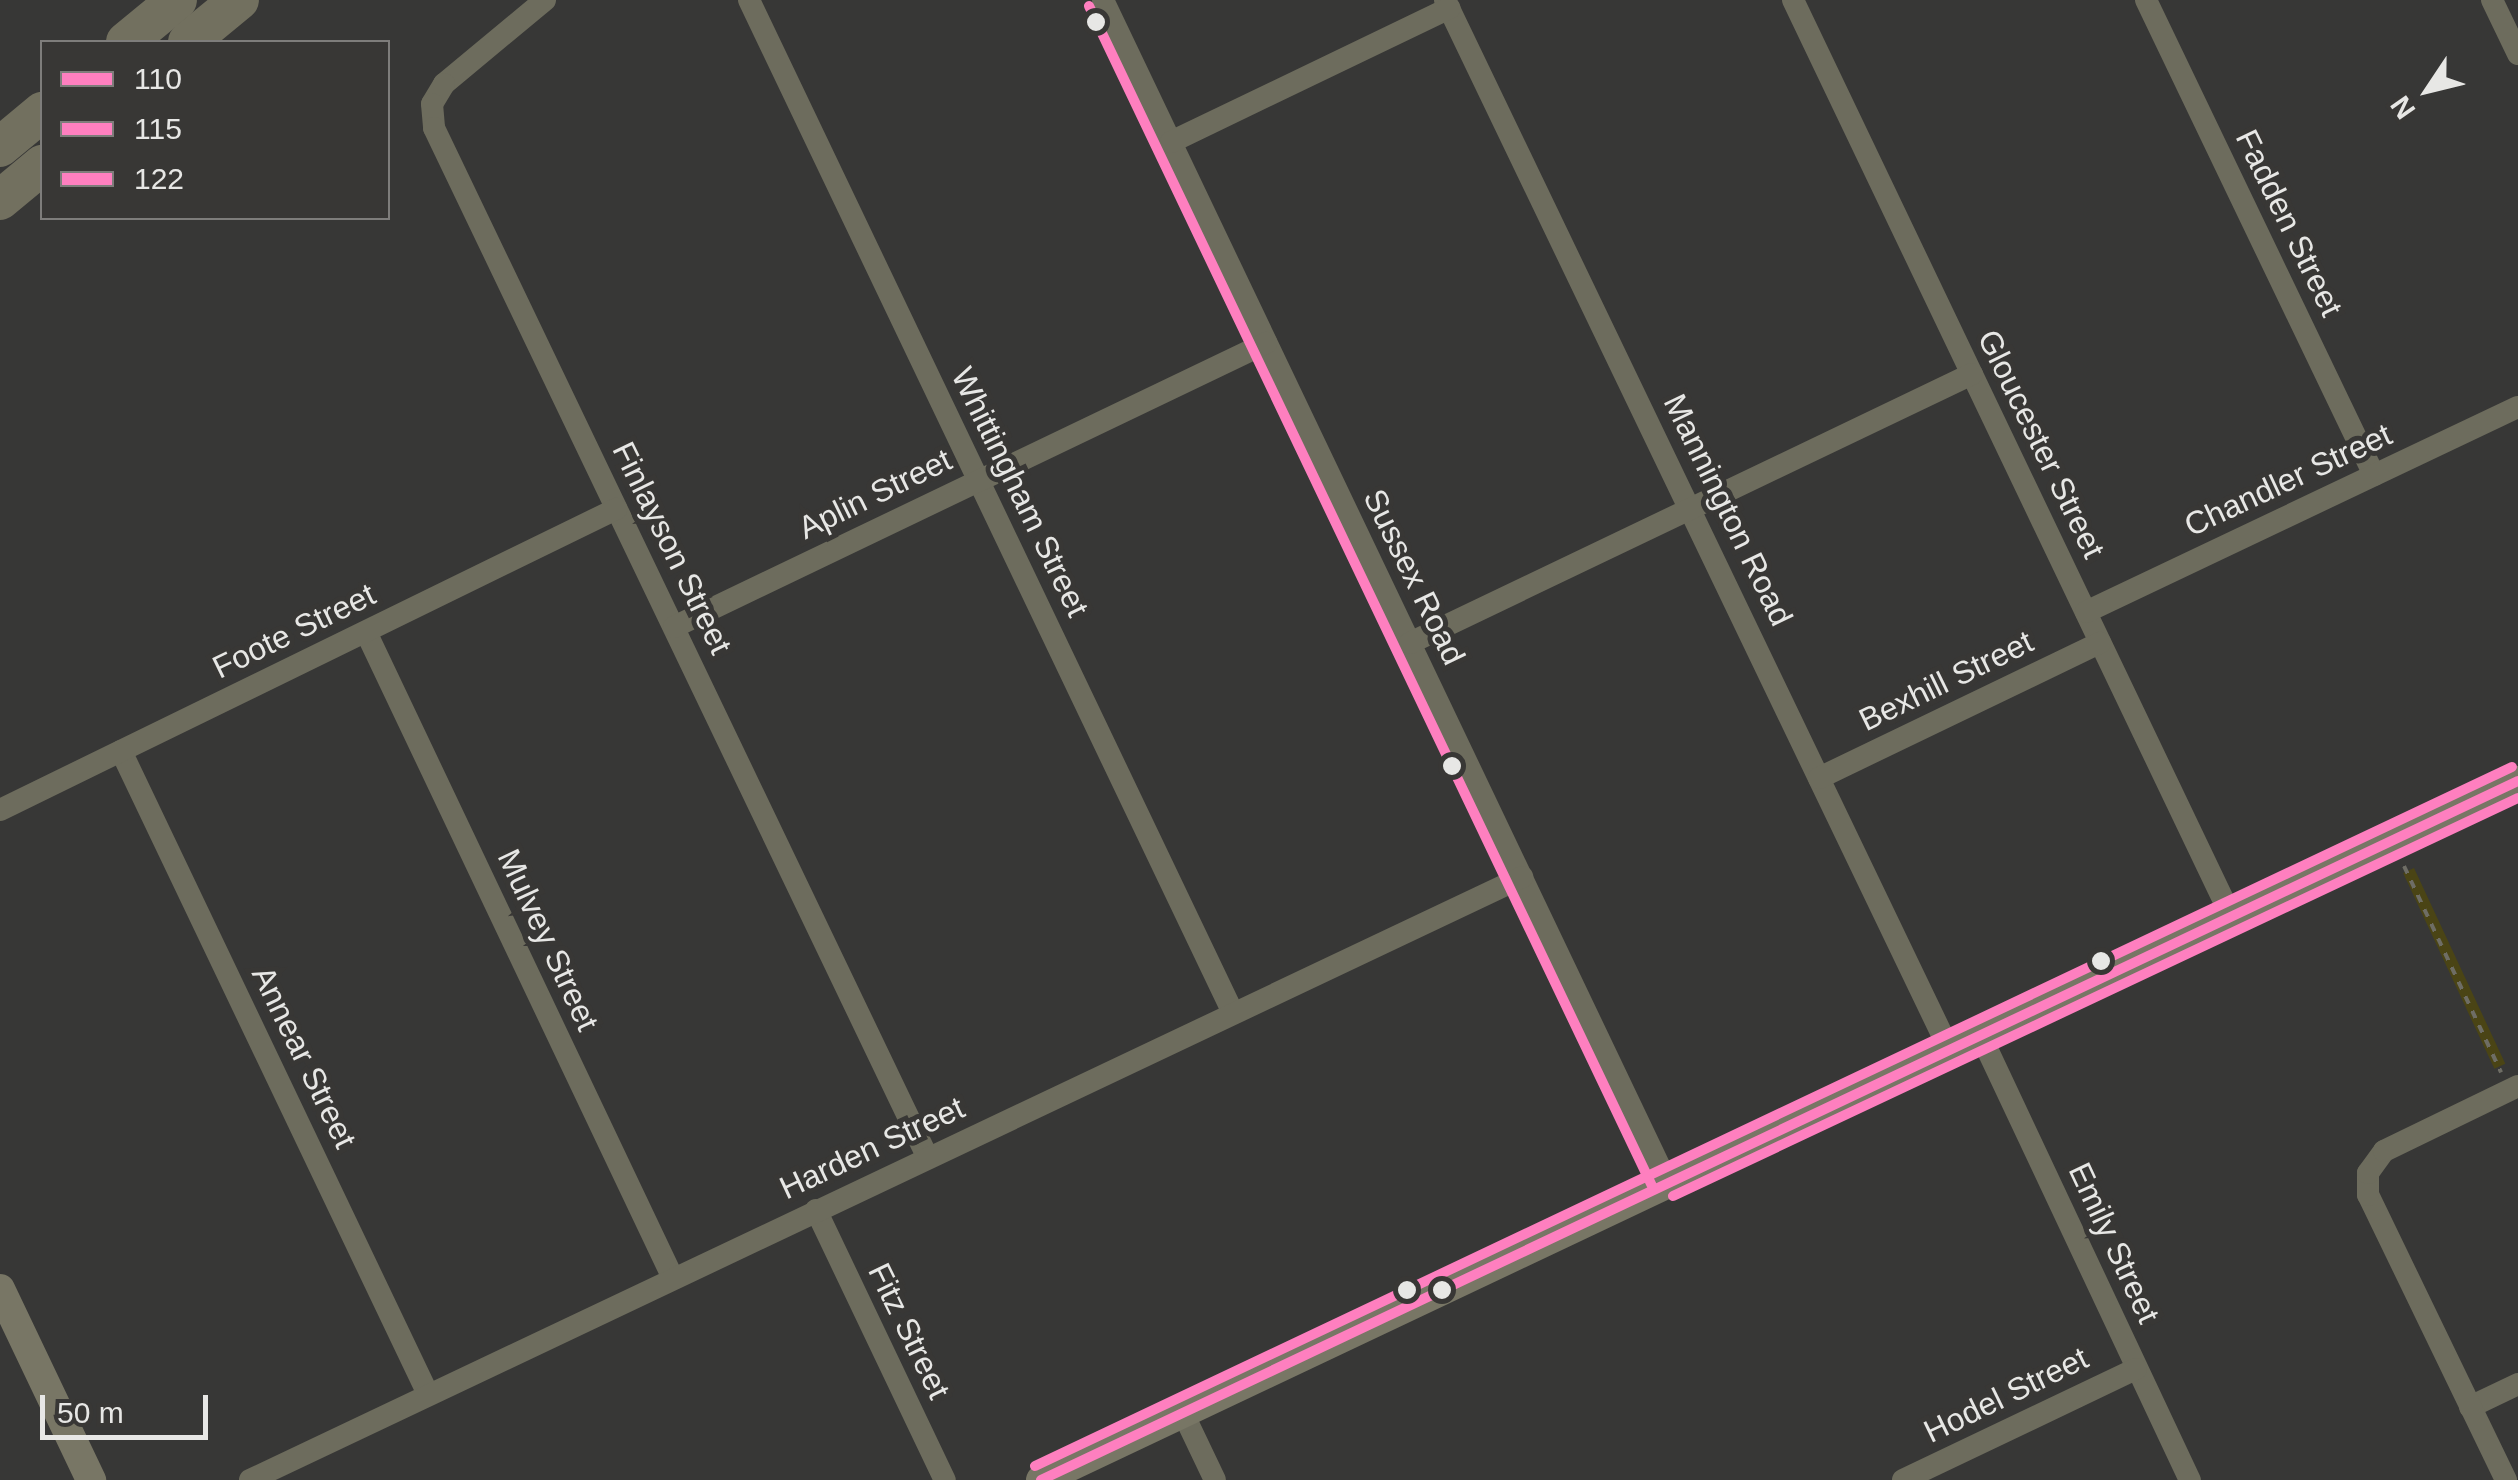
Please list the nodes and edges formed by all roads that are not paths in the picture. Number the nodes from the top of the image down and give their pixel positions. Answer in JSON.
{"nodes":[{"id":1,"x":177,"y":0,"type":"edge"},
{"id":2,"x":239,"y":0,"type":"edge"},
{"id":3,"x":546,"y":0,"type":"edge"},
{"id":4,"x":749,"y":0,"type":"edge"},
{"id":5,"x":1103,"y":0,"type":"edge"},
{"id":6,"x":1793,"y":0,"type":"edge"},
{"id":7,"x":2146,"y":0,"type":"edge"},
{"id":8,"x":2492,"y":0,"type":"edge"},
{"id":9,"x":1448,"y":4,"type":"edge"},
{"id":10,"x":128,"y":40,"type":"edge"},
{"id":11,"x":190,"y":40,"type":"edge"},
{"id":12,"x":2518,"y":54,"type":"edge"},
{"id":13,"x":40,"y":114,"type":"edge"},
{"id":14,"x":1171,"y":142,"type":"junction"},
{"id":15,"x":0,"y":147,"type":"edge"},
{"id":16,"x":40,"y":167,"type":"edge"},
{"id":17,"x":0,"y":200,"type":"edge"},
{"id":18,"x":1266,"y":342,"type":"junction"},
{"id":19,"x":1972,"y":374,"type":"junction"},
{"id":20,"x":2518,"y":408,"type":"edge"},
{"id":21,"x":2374,"y":474,"type":"junction"},
{"id":22,"x":978,"y":480,"type":"junction"},
{"id":23,"x":1692,"y":508,"type":"junction"},
{"id":24,"x":616,"y":509,"type":"junction"},
{"id":25,"x":2086,"y":612,"type":"junction"},
{"id":26,"x":674,"y":627,"type":"junction"},
{"id":27,"x":366,"y":632,"type":"junction"},
{"id":28,"x":2100,"y":642,"type":"junction"},
{"id":29,"x":1410,"y":643,"type":"junction"},
{"id":30,"x":122,"y":751,"type":"junction"},
{"id":31,"x":1819,"y":778,"type":"junction"},
{"id":32,"x":2518,"y":781,"type":"edge"},
{"id":33,"x":0,"y":810,"type":"edge"},
{"id":34,"x":1522,"y":877,"type":"junction"},
{"id":35,"x":2231,"y":916,"type":"junction"},
{"id":36,"x":1232,"y":1013,"type":"junction"},
{"id":37,"x":1980,"y":1034,"type":"junction"},
{"id":38,"x":1948,"y":1049,"type":"junction"},
{"id":39,"x":2514,"y":1088,"type":"edge"},
{"id":40,"x":928,"y":1158,"type":"junction"},
{"id":41,"x":1668,"y":1182,"type":"junction"},
{"id":42,"x":816,"y":1210,"type":"junction"},
{"id":43,"x":672,"y":1276,"type":"junction"},
{"id":44,"x":0,"y":1288,"type":"edge"},
{"id":45,"x":2136,"y":1368,"type":"junction"},
{"id":46,"x":2518,"y":1384,"type":"edge"},
{"id":47,"x":428,"y":1392,"type":"junction"},
{"id":48,"x":2470,"y":1406,"type":"junction"},
{"id":49,"x":1183,"y":1413,"type":"junction"},
{"id":50,"x":91,"y":1480,"type":"edge"},
{"id":51,"x":250,"y":1480,"type":"edge"},
{"id":52,"x":945,"y":1480,"type":"edge"},
{"id":53,"x":1041,"y":1480,"type":"edge"},
{"id":54,"x":1215,"y":1480,"type":"edge"},
{"id":55,"x":1903,"y":1480,"type":"edge"},
{"id":56,"x":2190,"y":1480,"type":"edge"},
{"id":57,"x":2506,"y":1480,"type":"edge"}],
"edges":[{"from":1,"to":10,"type":"highway"},
{"from":2,"to":11,"type":"highway"},
{"from":3,"to":24,"type":"street","name":"Finlayson Street"},
{"from":4,"to":22,"type":"street","name":"Whittingham Street"},
{"from":5,"to":14,"type":"street","name":"Sussex Road"},
{"from":6,"to":19,"type":"street","name":"Gloucester Street"},
{"from":7,"to":21,"type":"street","name":"Fadden Street"},
{"from":8,"to":12,"type":"street"},
{"from":9,"to":14,"type":"street"},
{"from":9,"to":23,"type":"street","name":"Mannington Road"},
{"from":13,"to":15,"type":"highway"},
{"from":14,"to":18,"type":"street","name":"Sussex Road"},
{"from":16,"to":17,"type":"highway"},
{"from":18,"to":22,"type":"street","name":"Aplin Street"},
{"from":18,"to":29,"type":"street","name":"Sussex Road"},
{"from":19,"to":23,"type":"street"},
{"from":19,"to":25,"type":"street","name":"Gloucester Street"},
{"from":20,"to":21,"type":"street","name":"Chandler Street"},
{"from":21,"to":25,"type":"street","name":"Chandler Street"},
{"from":22,"to":26,"type":"street","name":"Aplin Street"},
{"from":22,"to":36,"type":"street","name":"Whittingham Street"},
{"from":23,"to":29,"type":"street"},
{"from":23,"to":31,"type":"street","name":"Mannington Road"},
{"from":24,"to":26,"type":"street","name":"Finlayson Street"},
{"from":24,"to":27,"type":"street","name":"Foote Street"},
{"from":25,"to":28,"type":"street","name":"Gloucester Street"},
{"from":26,"to":40,"type":"street","name":"Finlayson Street"},
{"from":27,"to":30,"type":"street","name":"Foote Street"},
{"from":27,"to":43,"type":"street","name":"Mulvey Street"},
{"from":28,"to":31,"type":"street","name":"Bexhill Street"},
{"from":28,"to":35,"type":"street","name":"Gloucester Street"},
{"from":29,"to":34,"type":"street","name":"Sussex Road"},
{"from":30,"to":33,"type":"street","name":"Foote Street"},
{"from":30,"to":47,"type":"street","name":"Annear Street"},
{"from":31,"to":38,"type":"street","name":"Mannington Road"},
{"from":32,"to":35,"type":"street"},
{"from":34,"to":36,"type":"street","name":"Harden Street"},
{"from":34,"to":41,"type":"street","name":"Sussex Road"},
{"from":35,"to":37,"type":"street"},
{"from":36,"to":40,"type":"street","name":"Harden Street"},
{"from":37,"to":38,"type":"street"},
{"from":37,"to":45,"type":"street","name":"Emily Street"},
{"from":38,"to":41,"type":"street"},
{"from":39,"to":48,"type":"street"},
{"from":40,"to":42,"type":"street","name":"Harden Street"},
{"from":41,"to":49,"type":"street"},
{"from":42,"to":43,"type":"street","name":"Harden Street"},
{"from":42,"to":52,"type":"street","name":"Fitz Street"},
{"from":43,"to":47,"type":"street","name":"Harden Street"},
{"from":44,"to":50,"type":"street"},
{"from":45,"to":55,"type":"street","name":"Hodel Street"},
{"from":45,"to":56,"type":"street","name":"Emily Street"},
{"from":46,"to":48,"type":"street"},
{"from":47,"to":51,"type":"street","name":"Harden Street"},
{"from":48,"to":57,"type":"street"},
{"from":49,"to":53,"type":"street"},
{"from":49,"to":54,"type":"street"}]}
